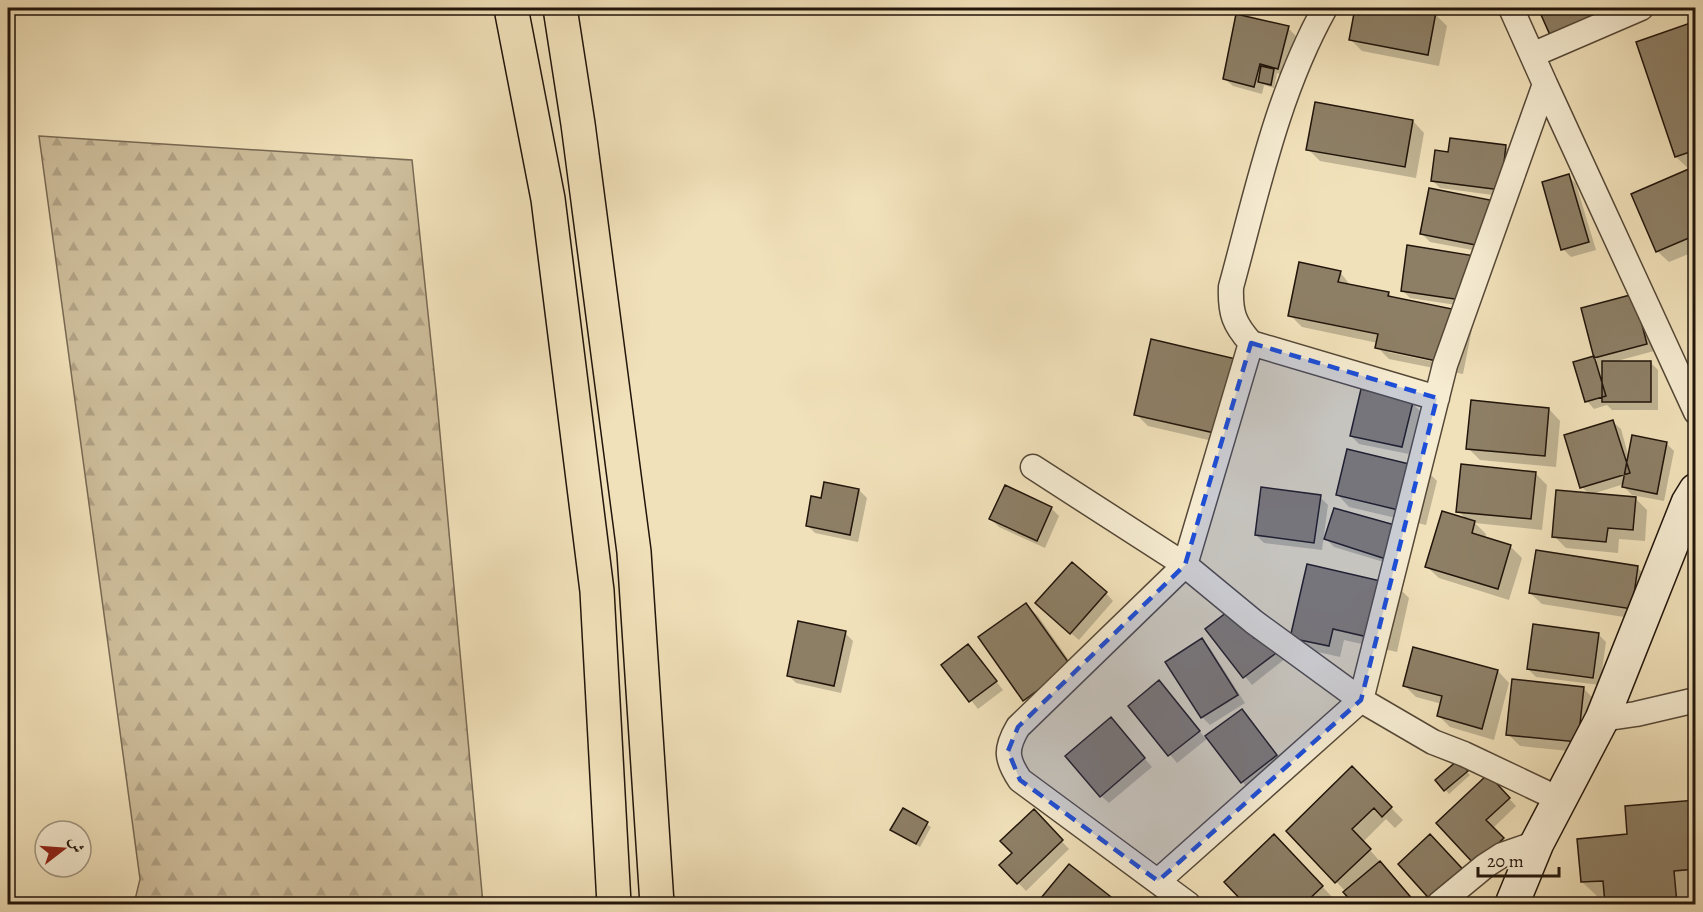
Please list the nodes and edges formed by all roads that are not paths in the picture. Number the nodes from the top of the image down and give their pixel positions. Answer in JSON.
{"nodes":[{"id":1,"x":511,"y":8,"type":"edge"},
{"id":2,"x":560,"y":8,"type":"edge"},
{"id":3,"x":1325,"y":8,"type":"edge"},
{"id":4,"x":1511,"y":8,"type":"edge"},
{"id":5,"x":1641,"y":8,"type":"edge"},
{"id":6,"x":1532,"y":55,"type":"junction"},
{"id":7,"x":1545,"y":84,"type":"junction"},
{"id":8,"x":1251,"y":344,"type":"junction"},
{"id":9,"x":1437,"y":398,"type":"junction"},
{"id":10,"x":1695,"y":412,"type":"edge"},
{"id":11,"x":1033,"y":467,"type":"dead end"},
{"id":12,"x":1695,"y":490,"type":"edge"},
{"id":13,"x":1185,"y":565,"type":"junction"},
{"id":14,"x":1361,"y":700,"type":"junction"},
{"id":15,"x":1695,"y":700,"type":"edge"},
{"id":16,"x":1602,"y":719,"type":"junction"},
{"id":17,"x":1561,"y":800,"type":"junction"},
{"id":18,"x":1537,"y":843,"type":"junction"},
{"id":19,"x":1173,"y":896,"type":"edge"},
{"id":20,"x":614,"y":904,"type":"edge"},
{"id":21,"x":657,"y":904,"type":"edge"},
{"id":22,"x":1438,"y":904,"type":"edge"},
{"id":23,"x":1512,"y":904,"type":"edge"}],
"edges":[{"from":1,"to":20,"type":"highway"},
{"from":2,"to":21,"type":"highway"},
{"from":3,"to":8,"type":"street"},
{"from":4,"to":6,"type":"street"},
{"from":5,"to":6,"type":"street"},
{"from":6,"to":7,"type":"street"},
{"from":7,"to":9,"type":"street"},
{"from":7,"to":10,"type":"street"},
{"from":8,"to":9,"type":"street"},
{"from":8,"to":13,"type":"street"},
{"from":9,"to":14,"type":"street"},
{"from":11,"to":13,"type":"street"},
{"from":12,"to":16,"type":"street"},
{"from":13,"to":14,"type":"street"},
{"from":13,"to":19,"type":"street"},
{"from":14,"to":17,"type":"street"},
{"from":14,"to":19,"type":"street"},
{"from":15,"to":16,"type":"street"},
{"from":16,"to":17,"type":"street"},
{"from":17,"to":18,"type":"street"},
{"from":18,"to":22,"type":"street"},
{"from":18,"to":23,"type":"street"}]}
